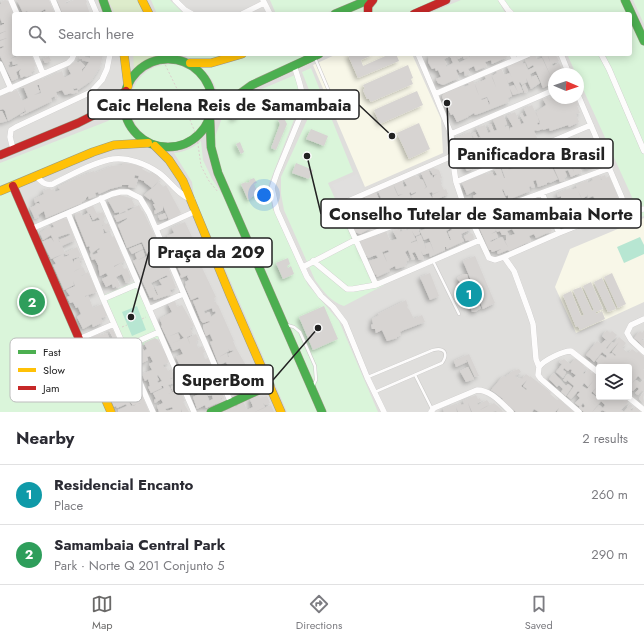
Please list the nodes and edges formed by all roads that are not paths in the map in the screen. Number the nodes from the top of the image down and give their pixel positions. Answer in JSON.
{"nodes":[{"id":1,"x":11,"y":0,"type":"edge"},
{"id":2,"x":52,"y":0,"type":"edge"},
{"id":3,"x":91,"y":0,"type":"edge"},
{"id":4,"x":103,"y":0,"type":"edge"},
{"id":5,"x":142,"y":0,"type":"edge"},
{"id":6,"x":175,"y":0,"type":"edge"},
{"id":7,"x":368,"y":0,"type":"edge"},
{"id":8,"x":373,"y":0,"type":"edge"},
{"id":9,"x":446,"y":0,"type":"edge"},
{"id":10,"x":501,"y":0,"type":"edge"},
{"id":11,"x":625,"y":0,"type":"edge"},
{"id":12,"x":264,"y":2,"type":"edge"},
{"id":13,"x":16,"y":12,"type":"edge"},
{"id":14,"x":58,"y":12,"type":"edge"},
{"id":15,"x":96,"y":12,"type":"edge"},
{"id":16,"x":107,"y":12,"type":"edge"},
{"id":17,"x":148,"y":12,"type":"edge"},
{"id":18,"x":188,"y":12,"type":"edge"},
{"id":19,"x":246,"y":12,"type":"edge"},
{"id":20,"x":269,"y":12,"type":"edge"},
{"id":21,"x":340,"y":12,"type":"edge"},
{"id":22,"x":368,"y":12,"type":"edge"},
{"id":23,"x":419,"y":12,"type":"edge"},
{"id":24,"x":510,"y":12,"type":"edge"},
{"id":25,"x":631,"y":12,"type":"edge"},
{"id":26,"x":632,"y":15,"type":"edge"},
{"id":27,"x":644,"y":41,"type":"edge"},
{"id":28,"x":36,"y":56,"type":"edge"},
{"id":29,"x":73,"y":56,"type":"edge"},
{"id":30,"x":110,"y":56,"type":"edge"},
{"id":31,"x":124,"y":56,"type":"edge"},
{"id":32,"x":161,"y":56,"type":"edge"},
{"id":33,"x":177,"y":56,"type":"edge"},
{"id":34,"x":235,"y":56,"type":"edge"},
{"id":35,"x":315,"y":56,"type":"edge"},
{"id":36,"x":317,"y":56,"type":"edge"},
{"id":37,"x":418,"y":56,"type":"edge"},
{"id":38,"x":513,"y":56,"type":"edge"},
{"id":39,"x":524,"y":56,"type":"edge"},
{"id":40,"x":562,"y":56,"type":"edge"},
{"id":41,"x":602,"y":56,"type":"edge"},
{"id":42,"x":515,"y":60,"type":"junction"},
{"id":43,"x":184,"y":62,"type":"junction"},
{"id":44,"x":0,"y":64,"type":"edge"},
{"id":45,"x":294,"y":65,"type":"junction"},
{"id":46,"x":567,"y":68,"type":"edge"},
{"id":47,"x":43,"y":74,"type":"junction"},
{"id":48,"x":127,"y":88,"type":"junction"},
{"id":49,"x":11,"y":89,"type":"junction"},
{"id":50,"x":0,"y":93,"type":"edge"},
{"id":51,"x":548,"y":93,"type":"edge"},
{"id":52,"x":435,"y":94,"type":"junction"},
{"id":53,"x":582,"y":104,"type":"edge"},
{"id":54,"x":339,"y":115,"type":"dead end"},
{"id":55,"x":211,"y":117,"type":"junction"},
{"id":56,"x":591,"y":125,"type":"junction"},
{"id":57,"x":451,"y":134,"type":"junction"},
{"id":58,"x":151,"y":145,"type":"junction"},
{"id":59,"x":13,"y":149,"type":"junction"},
{"id":60,"x":644,"y":151,"type":"edge"},
{"id":61,"x":0,"y":155,"type":"edge"},
{"id":62,"x":452,"y":156,"type":"junction"},
{"id":63,"x":610,"y":168,"type":"junction"},
{"id":64,"x":36,"y":176,"type":"junction"},
{"id":65,"x":456,"y":182,"type":"junction"},
{"id":66,"x":13,"y":186,"type":"junction"},
{"id":67,"x":0,"y":191,"type":"edge"},
{"id":68,"x":542,"y":193,"type":"junction"},
{"id":69,"x":101,"y":198,"type":"junction"},
{"id":70,"x":192,"y":200,"type":"junction"},
{"id":71,"x":462,"y":200,"type":"junction"},
{"id":72,"x":620,"y":207,"type":"junction"},
{"id":73,"x":644,"y":210,"type":"edge"},
{"id":74,"x":196,"y":211,"type":"junction"},
{"id":75,"x":68,"y":213,"type":"junction"},
{"id":76,"x":470,"y":219,"type":"junction"},
{"id":77,"x":31,"y":229,"type":"junction"},
{"id":78,"x":156,"y":229,"type":"junction"},
{"id":79,"x":559,"y":233,"type":"junction"},
{"id":80,"x":355,"y":240,"type":"junction"},
{"id":81,"x":480,"y":240,"type":"junction"},
{"id":82,"x":504,"y":257,"type":"junction"},
{"id":83,"x":433,"y":260,"type":"junction"},
{"id":84,"x":313,"y":261,"type":"junction"},
{"id":85,"x":303,"y":267,"type":"junction"},
{"id":86,"x":138,"y":284,"type":"junction"},
{"id":87,"x":376,"y":285,"type":"junction"},
{"id":88,"x":183,"y":294,"type":"junction"},
{"id":89,"x":103,"y":299,"type":"junction"},
{"id":90,"x":149,"y":309,"type":"junction"},
{"id":91,"x":459,"y":314,"type":"dead end"},
{"id":92,"x":644,"y":319,"type":"edge"},
{"id":93,"x":114,"y":324,"type":"junction"},
{"id":94,"x":284,"y":324,"type":"junction"},
{"id":95,"x":159,"y":332,"type":"junction"},
{"id":96,"x":79,"y":338,"type":"edge"},
{"id":97,"x":81,"y":338,"type":"edge"},
{"id":98,"x":121,"y":338,"type":"edge"},
{"id":99,"x":142,"y":340,"type":"edge"},
{"id":100,"x":644,"y":352,"type":"edge"},
{"id":101,"x":539,"y":367,"type":"junction"},
{"id":102,"x":596,"y":371,"type":"edge"},
{"id":103,"x":415,"y":374,"type":"junction"},
{"id":104,"x":367,"y":377,"type":"junction"},
{"id":105,"x":270,"y":386,"type":"junction"},
{"id":106,"x":142,"y":388,"type":"edge"},
{"id":107,"x":311,"y":388,"type":"junction"},
{"id":108,"x":374,"y":392,"type":"junction"},
{"id":109,"x":632,"y":400,"type":"edge"},
{"id":110,"x":107,"y":402,"type":"edge"},
{"id":111,"x":231,"y":403,"type":"junction"},
{"id":112,"x":644,"y":410,"type":"edge"},
{"id":113,"x":432,"y":411,"type":"edge"},
{"id":114,"x":111,"y":412,"type":"edge"},
{"id":115,"x":152,"y":412,"type":"edge"},
{"id":116,"x":194,"y":412,"type":"edge"},
{"id":117,"x":211,"y":412,"type":"edge"},
{"id":118,"x":281,"y":412,"type":"edge"},
{"id":119,"x":322,"y":412,"type":"edge"},
{"id":120,"x":384,"y":412,"type":"edge"},
{"id":121,"x":511,"y":412,"type":"edge"},
{"id":122,"x":579,"y":412,"type":"edge"}],
"edges":[{"from":1,"to":13,"type":"street"},
{"from":2,"to":14,"type":"street"},
{"from":3,"to":15,"type":"street"},
{"from":4,"to":16,"type":"main road"},
{"from":5,"to":17,"type":"main road"},
{"from":6,"to":18,"type":"street"},
{"from":7,"to":21,"type":"main road"},
{"from":8,"to":22,"type":"main road"},
{"from":9,"to":23,"type":"main road"},
{"from":10,"to":24,"type":"street"},
{"from":11,"to":25,"type":"main road"},
{"from":12,"to":19,"type":"street"},
{"from":12,"to":20,"type":"street"},
{"from":26,"to":27,"type":"main road"},
{"from":28,"to":47,"type":"street"},
{"from":29,"to":47,"type":"street"},
{"from":30,"to":59,"type":"street"},
{"from":31,"to":48,"type":"main road"},
{"from":32,"to":43,"type":"main road"},
{"from":32,"to":48,"type":"main road"},
{"from":33,"to":43,"type":"main road"},
{"from":34,"to":43,"type":"main road"},
{"from":35,"to":45,"type":"main road"},
{"from":36,"to":54,"type":"lane"},
{"from":37,"to":52,"type":"street"},
{"from":38,"to":42,"type":"street"},
{"from":39,"to":42,"type":"street"},
{"from":40,"to":46,"type":"street"},
{"from":41,"to":60,"type":"street"},
{"from":42,"to":52,"type":"street"},
{"from":43,"to":55,"type":"main road"},
{"from":44,"to":49,"type":"street"},
{"from":45,"to":55,"type":"main road"},
{"from":45,"to":85,"type":"street"},
{"from":47,"to":49,"type":"street"},
{"from":48,"to":58,"type":"main road"},
{"from":48,"to":59,"type":"main road"},
{"from":49,"to":50,"type":"street"},
{"from":51,"to":57,"type":"street"},
{"from":52,"to":57,"type":"street"},
{"from":53,"to":56,"type":"street"},
{"from":55,"to":58,"type":"main road"},
{"from":55,"to":94,"type":"main road"},
{"from":56,"to":63,"type":"street"},
{"from":56,"to":65,"type":"street"},
{"from":57,"to":62,"type":"street"},
{"from":58,"to":64,"type":"main road"},
{"from":58,"to":70,"type":"main road"},
{"from":59,"to":61,"type":"main road"},
{"from":62,"to":65,"type":"street"},
{"from":62,"to":80,"type":"street"},
{"from":63,"to":68,"type":"street"},
{"from":63,"to":72,"type":"street"},
{"from":64,"to":66,"type":"main road"},
{"from":64,"to":70,"type":"street"},
{"from":65,"to":71,"type":"street"},
{"from":66,"to":67,"type":"main road"},
{"from":66,"to":77,"type":"main road"},
{"from":68,"to":76,"type":"street"},
{"from":68,"to":79,"type":"street"},
{"from":69,"to":75,"type":"street"},
{"from":69,"to":78,"type":"street"},
{"from":69,"to":86,"type":"street"},
{"from":70,"to":74,"type":"main road"},
{"from":71,"to":76,"type":"street"},
{"from":71,"to":80,"type":"street"},
{"from":72,"to":73,"type":"street"},
{"from":72,"to":79,"type":"street"},
{"from":74,"to":78,"type":"street"},
{"from":74,"to":105,"type":"main road"},
{"from":75,"to":77,"type":"street"},
{"from":75,"to":89,"type":"street"},
{"from":76,"to":81,"type":"street"},
{"from":77,"to":96,"type":"main road"},
{"from":78,"to":88,"type":"street"},
{"from":79,"to":82,"type":"street"},
{"from":80,"to":84,"type":"street"},
{"from":80,"to":87,"type":"street"},
{"from":81,"to":82,"type":"street"},
{"from":81,"to":83,"type":"street"},
{"from":82,"to":101,"type":"street"},
{"from":83,"to":87,"type":"street"},
{"from":83,"to":91,"type":"lane"},
{"from":84,"to":85,"type":"street"},
{"from":84,"to":87,"type":"street"},
{"from":85,"to":104,"type":"street"},
{"from":86,"to":89,"type":"street"},
{"from":86,"to":90,"type":"street"},
{"from":88,"to":90,"type":"street"},
{"from":88,"to":111,"type":"street"},
{"from":89,"to":93,"type":"street"},
{"from":90,"to":95,"type":"street"},
{"from":92,"to":100,"type":"street"},
{"from":93,"to":97,"type":"street"},
{"from":93,"to":98,"type":"street"},
{"from":94,"to":107,"type":"main road"},
{"from":94,"to":107,"type":"lane"},
{"from":95,"to":99,"type":"street"},
{"from":95,"to":116,"type":"street"},
{"from":101,"to":102,"type":"street"},
{"from":101,"to":122,"type":"street"},
{"from":103,"to":104,"type":"lane"},
{"from":103,"to":108,"type":"lane"},
{"from":103,"to":113,"type":"lane"},
{"from":104,"to":108,"type":"street"},
{"from":105,"to":111,"type":"main road"},
{"from":105,"to":118,"type":"main road"},
{"from":106,"to":115,"type":"street"},
{"from":107,"to":119,"type":"main road"},
{"from":108,"to":120,"type":"street"},
{"from":109,"to":112,"type":"street"},
{"from":110,"to":114,"type":"main road"},
{"from":111,"to":117,"type":"main road"},
{"from":113,"to":121,"type":"street"}]}
